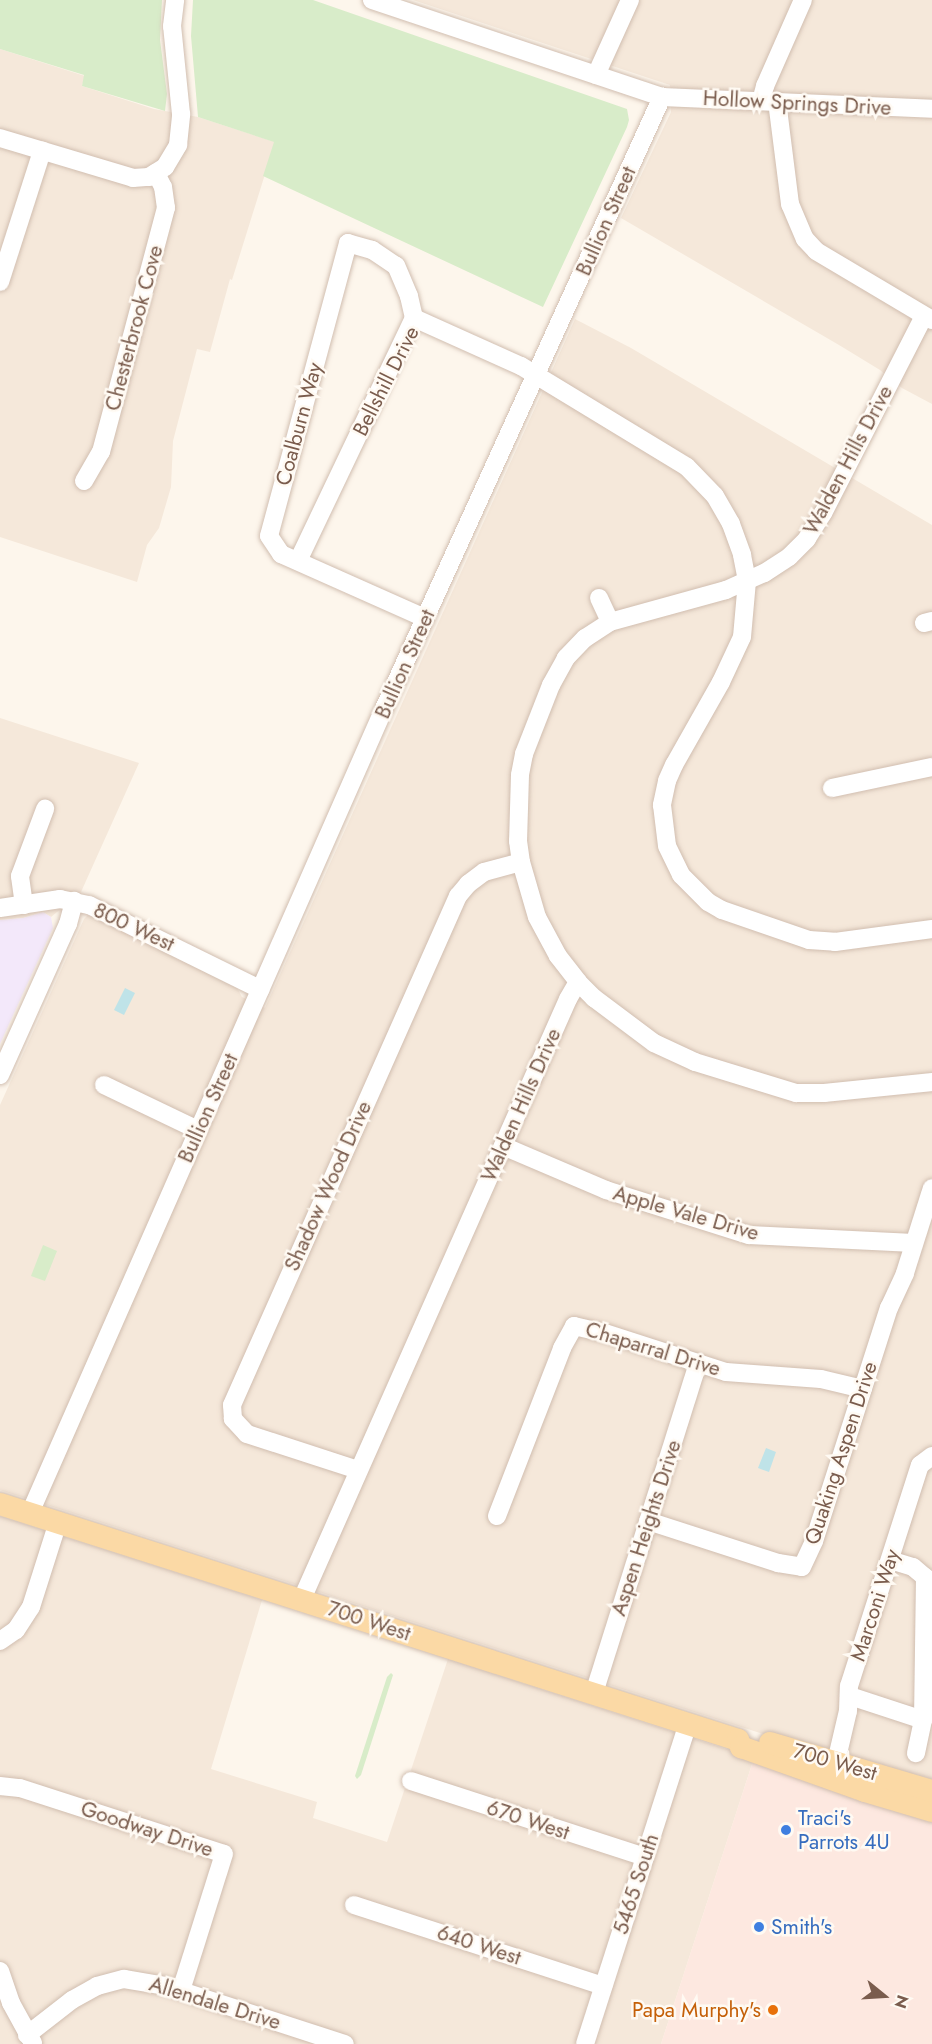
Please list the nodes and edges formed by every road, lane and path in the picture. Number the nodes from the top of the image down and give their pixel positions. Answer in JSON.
{"nodes":[{"id":1,"x":175,"y":0,"type":"edge"},
{"id":2,"x":630,"y":0,"type":"edge"},
{"id":3,"x":803,"y":0,"type":"edge"},
{"id":4,"x":379,"y":1,"type":"edge"},
{"id":5,"x":596,"y":75,"type":"junction"},
{"id":6,"x":662,"y":97,"type":"junction"},
{"id":7,"x":769,"y":101,"type":"junction"},
{"id":8,"x":932,"y":109,"type":"edge"},
{"id":9,"x":0,"y":138,"type":"edge"},
{"id":10,"x":42,"y":151,"type":"junction"},
{"id":11,"x":156,"y":173,"type":"junction"},
{"id":12,"x":0,"y":282,"type":"edge"},
{"id":13,"x":414,"y":318,"type":"junction"},
{"id":14,"x":928,"y":318,"type":"edge"},
{"id":15,"x":536,"y":376,"type":"junction"},
{"id":16,"x":84,"y":481,"type":"dead end"},
{"id":17,"x":298,"y":561,"type":"junction"},
{"id":18,"x":747,"y":581,"type":"junction"},
{"id":19,"x":599,"y":598,"type":"dead end"},
{"id":20,"x":425,"y":618,"type":"junction"},
{"id":21,"x":610,"y":622,"type":"junction"},
{"id":22,"x":932,"y":767,"type":"edge"},
{"id":23,"x":832,"y":788,"type":"dead end"},
{"id":24,"x":45,"y":809,"type":"dead end"},
{"id":25,"x":521,"y":862,"type":"junction"},
{"id":26,"x":74,"y":901,"type":"junction"},
{"id":27,"x":24,"y":905,"type":"junction"},
{"id":28,"x":0,"y":908,"type":"edge"},
{"id":29,"x":932,"y":929,"type":"edge"},
{"id":30,"x":578,"y":982,"type":"junction"},
{"id":31,"x":260,"y":988,"type":"junction"},
{"id":32,"x":0,"y":1075,"type":"edge"},
{"id":33,"x":932,"y":1082,"type":"edge"},
{"id":34,"x":104,"y":1085,"type":"dead end"},
{"id":35,"x":198,"y":1130,"type":"junction"},
{"id":36,"x":503,"y":1146,"type":"junction"},
{"id":37,"x":932,"y":1188,"type":"edge"},
{"id":38,"x":914,"y":1244,"type":"junction"},
{"id":39,"x":698,"y":1364,"type":"junction"},
{"id":40,"x":863,"y":1389,"type":"junction"},
{"id":41,"x":932,"y":1456,"type":"edge"},
{"id":42,"x":358,"y":1470,"type":"junction"},
{"id":43,"x":0,"y":1504,"type":"edge"},
{"id":44,"x":30,"y":1513,"type":"junction"},
{"id":45,"x":497,"y":1516,"type":"dead end"},
{"id":46,"x":648,"y":1521,"type":"junction"},
{"id":47,"x":58,"y":1522,"type":"junction"},
{"id":48,"x":890,"y":1560,"type":"junction"},
{"id":49,"x":302,"y":1599,"type":"junction"},
{"id":50,"x":0,"y":1641,"type":"edge"},
{"id":51,"x":594,"y":1693,"type":"junction"},
{"id":52,"x":850,"y":1696,"type":"junction"},
{"id":53,"x":923,"y":1720,"type":"junction"},
{"id":54,"x":688,"y":1724,"type":"junction"},
{"id":55,"x":738,"y":1740,"type":"junction"},
{"id":56,"x":916,"y":1753,"type":"dead end"},
{"id":57,"x":836,"y":1761,"type":"junction"},
{"id":58,"x":411,"y":1782,"type":"dead end"},
{"id":59,"x":0,"y":1786,"type":"edge"},
{"id":60,"x":932,"y":1791,"type":"edge"},
{"id":61,"x":932,"y":1811,"type":"edge"},
{"id":62,"x":645,"y":1857,"type":"junction"},
{"id":63,"x":354,"y":1905,"type":"dead end"},
{"id":64,"x":0,"y":1971,"type":"edge"},
{"id":65,"x":603,"y":1986,"type":"junction"},
{"id":66,"x":181,"y":1990,"type":"junction"},
{"id":67,"x":31,"y":2040,"type":"edge"},
{"id":68,"x":345,"y":2044,"type":"edge"},
{"id":69,"x":585,"y":2044,"type":"edge"}],
"edges":[{"from":1,"to":11,"type":"street"},
{"from":2,"to":5,"type":"street"},
{"from":3,"to":7,"type":"street"},
{"from":4,"to":5,"type":"street"},
{"from":5,"to":6,"type":"street"},
{"from":6,"to":7,"type":"street","name":"Hollow Springs Drive"},
{"from":6,"to":15,"type":"street","name":"Bullion Street"},
{"from":7,"to":8,"type":"street","name":"Hollow Springs Drive"},
{"from":7,"to":14,"type":"street"},
{"from":9,"to":10,"type":"street"},
{"from":10,"to":11,"type":"street"},
{"from":10,"to":12,"type":"street"},
{"from":11,"to":16,"type":"street","name":"Chesterbrook Cove"},
{"from":13,"to":15,"type":"street","name":"Bellshill Drive"},
{"from":13,"to":17,"type":"street","name":"Bellshill Drive"},
{"from":13,"to":17,"type":"street","name":"Coalburn Way"},
{"from":14,"to":18,"type":"street","name":"Walden Hills Drive"},
{"from":15,"to":18,"type":"street","name":"Bellshill Drive"},
{"from":15,"to":20,"type":"street","name":"Bullion Street"},
{"from":17,"to":20,"type":"street","name":"Coalburn Way"},
{"from":18,"to":21,"type":"street","name":"Walden Hills Drive"},
{"from":18,"to":29,"type":"street","name":"Bellshill Drive"},
{"from":19,"to":21,"type":"street"},
{"from":20,"to":31,"type":"street","name":"Bullion Street"},
{"from":21,"to":25,"type":"street","name":"Walden Hills Drive"},
{"from":22,"to":23,"type":"street"},
{"from":24,"to":27,"type":"street"},
{"from":25,"to":30,"type":"street","name":"Walden Hills Drive"},
{"from":25,"to":42,"type":"street","name":"Shadow Wood Drive"},
{"from":26,"to":27,"type":"street","name":"800 West"},
{"from":26,"to":31,"type":"street","name":"800 West"},
{"from":26,"to":32,"type":"street"},
{"from":27,"to":28,"type":"street","name":"800 West"},
{"from":30,"to":33,"type":"street"},
{"from":30,"to":36,"type":"street","name":"Walden Hills Drive"},
{"from":31,"to":35,"type":"street","name":"Bullion Street"},
{"from":34,"to":35,"type":"street"},
{"from":35,"to":44,"type":"street","name":"Bullion Street"},
{"from":36,"to":38,"type":"street","name":"Apple Vale Drive"},
{"from":36,"to":42,"type":"street","name":"Walden Hills Drive"},
{"from":37,"to":38,"type":"street","name":"Quaking Aspen Drive"},
{"from":38,"to":40,"type":"street","name":"Quaking Aspen Drive"},
{"from":39,"to":40,"type":"street","name":"Chaparral Drive"},
{"from":39,"to":45,"type":"street","name":"Chaparral Drive"},
{"from":39,"to":46,"type":"street","name":"Aspen Heights Drive"},
{"from":40,"to":46,"type":"street","name":"Quaking Aspen Drive"},
{"from":41,"to":48,"type":"street","name":"Marconi Way"},
{"from":42,"to":49,"type":"street","name":"Walden Hills Drive"},
{"from":43,"to":44,"type":"main road","name":"700 West"},
{"from":44,"to":47,"type":"main road","name":"700 West"},
{"from":46,"to":51,"type":"street","name":"Aspen Heights Drive"},
{"from":47,"to":49,"type":"main road","name":"700 West"},
{"from":47,"to":50,"type":"street"},
{"from":48,"to":52,"type":"street","name":"Marconi Way"},
{"from":48,"to":53,"type":"street"},
{"from":49,"to":51,"type":"main road","name":"700 West"},
{"from":51,"to":54,"type":"main road","name":"700 West"},
{"from":52,"to":53,"type":"street"},
{"from":52,"to":57,"type":"street","name":"Marconi Way"},
{"from":53,"to":56,"type":"street"},
{"from":54,"to":55,"type":"main road","name":"700 West"},
{"from":54,"to":62,"type":"street","name":"5465 South"},
{"from":55,"to":57,"type":"main road","name":"700 West"},
{"from":55,"to":61,"type":"main road","name":"700 West"},
{"from":57,"to":60,"type":"main road","name":"700 West"},
{"from":58,"to":62,"type":"street","name":"670 West"},
{"from":59,"to":66,"type":"street","name":"Goodway Drive"},
{"from":62,"to":65,"type":"street","name":"5465 South"},
{"from":63,"to":65,"type":"street","name":"640 West"},
{"from":64,"to":67,"type":"street"},
{"from":65,"to":69,"type":"street","name":"5465 South"},
{"from":66,"to":67,"type":"street","name":"Allendale Drive"},
{"from":66,"to":68,"type":"street","name":"Allendale Drive"}]}
